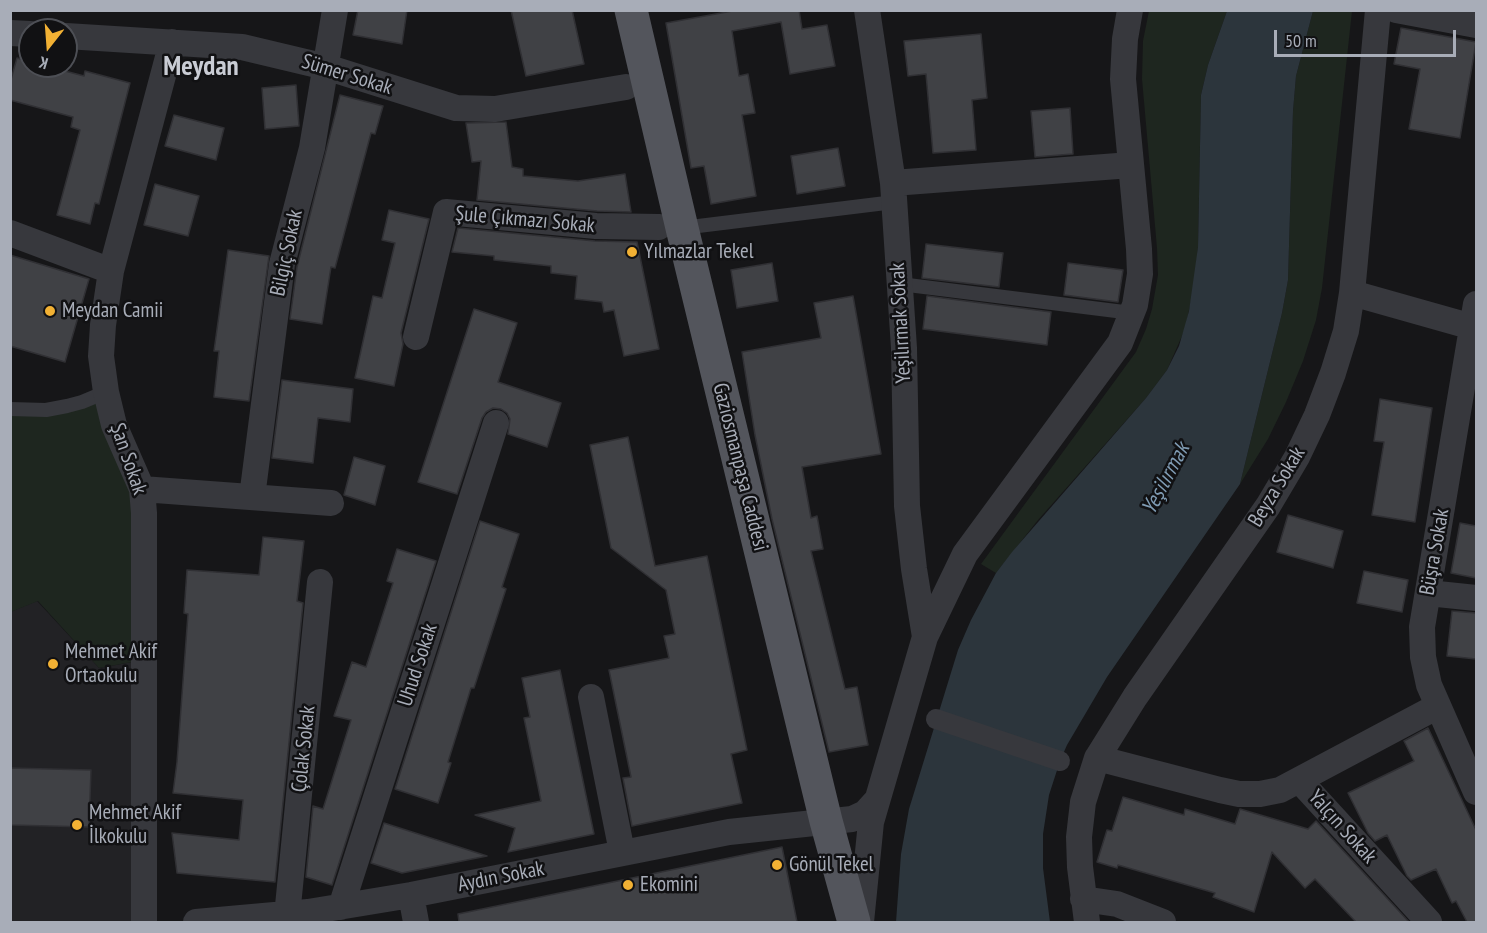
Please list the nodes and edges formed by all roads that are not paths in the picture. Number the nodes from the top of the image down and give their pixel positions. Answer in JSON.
{"nodes":[{"id":1,"x":335,"y":10,"type":"edge"},
{"id":2,"x":608,"y":10,"type":"edge"},
{"id":3,"x":631,"y":10,"type":"edge"},
{"id":4,"x":867,"y":10,"type":"edge"},
{"id":5,"x":1130,"y":10,"type":"edge"},
{"id":6,"x":1378,"y":10,"type":"edge"},
{"id":7,"x":1396,"y":10,"type":"edge"},
{"id":8,"x":1476,"y":25,"type":"edge"},
{"id":9,"x":78,"y":37,"type":"edge"},
{"id":10,"x":172,"y":42,"type":"junction"},
{"id":11,"x":326,"y":66,"type":"junction"},
{"id":12,"x":626,"y":87,"type":"junction"},
{"id":13,"x":1131,"y":165,"type":"junction"},
{"id":14,"x":894,"y":192,"type":"junction"},
{"id":15,"x":670,"y":228,"type":"junction"},
{"id":16,"x":10,"y":233,"type":"edge"},
{"id":17,"x":111,"y":271,"type":"junction"},
{"id":18,"x":900,"y":284,"type":"junction"},
{"id":19,"x":1352,"y":293,"type":"junction"},
{"id":20,"x":1132,"y":313,"type":"junction"},
{"id":21,"x":1475,"y":320,"type":"edge"},
{"id":22,"x":416,"y":338,"type":"dead end"},
{"id":23,"x":106,"y":392,"type":"junction"},
{"id":24,"x":10,"y":409,"type":"edge"},
{"id":25,"x":496,"y":423,"type":"dead end"},
{"id":26,"x":142,"y":489,"type":"junction"},
{"id":27,"x":252,"y":497,"type":"junction"},
{"id":28,"x":332,"y":504,"type":"dead end"},
{"id":29,"x":320,"y":582,"type":"dead end"},
{"id":30,"x":1428,"y":593,"type":"junction"},
{"id":31,"x":1476,"y":598,"type":"edge"},
{"id":32,"x":925,"y":637,"type":"junction"},
{"id":33,"x":591,"y":697,"type":"dead end"},
{"id":34,"x":1438,"y":706,"type":"junction"},
{"id":35,"x":936,"y":719,"type":"dead end"},
{"id":36,"x":1097,"y":758,"type":"junction"},
{"id":37,"x":1060,"y":761,"type":"dead end"},
{"id":38,"x":1300,"y":781,"type":"junction"},
{"id":39,"x":1476,"y":792,"type":"edge"},
{"id":40,"x":876,"y":801,"type":"junction"},
{"id":41,"x":815,"y":822,"type":"junction"},
{"id":42,"x":622,"y":852,"type":"junction"},
{"id":43,"x":411,"y":895,"type":"junction"},
{"id":44,"x":341,"y":907,"type":"junction"},
{"id":45,"x":1085,"y":911,"type":"edge"},
{"id":46,"x":301,"y":917,"type":"edge"},
{"id":47,"x":144,"y":922,"type":"edge"},
{"id":48,"x":196,"y":922,"type":"edge"},
{"id":49,"x":416,"y":922,"type":"edge"},
{"id":50,"x":831,"y":922,"type":"edge"},
{"id":51,"x":854,"y":922,"type":"edge"},
{"id":52,"x":861,"y":922,"type":"edge"},
{"id":53,"x":1163,"y":922,"type":"edge"},
{"id":54,"x":1429,"y":922,"type":"edge"}],
"edges":[{"from":1,"to":11,"type":"street","name":"Bilgiç Sokak"},
{"from":2,"to":12,"type":"main road","name":"Gaziosmanpaşa Caddesi"},
{"from":3,"to":15,"type":"main road","name":"Gaziosmanpaşa Caddesi"},
{"from":4,"to":14,"type":"street","name":"Yeşilırmak Sokak"},
{"from":5,"to":13,"type":"street"},
{"from":6,"to":19,"type":"street","name":"Beyza Sokak"},
{"from":7,"to":8,"type":"street"},
{"from":9,"to":10,"type":"street","name":"Sümer Sokak"},
{"from":10,"to":11,"type":"street","name":"Sümer Sokak"},
{"from":10,"to":17,"type":"street","name":"Şan Sokak"},
{"from":11,"to":12,"type":"street","name":"Sümer Sokak"},
{"from":11,"to":27,"type":"street","name":"Bilgiç Sokak"},
{"from":12,"to":15,"type":"main road","name":"Gaziosmanpaşa Caddesi"},
{"from":13,"to":14,"type":"street"},
{"from":13,"to":20,"type":"street"},
{"from":14,"to":15,"type":"lane"},
{"from":14,"to":18,"type":"street","name":"Yeşilırmak Sokak"},
{"from":15,"to":22,"type":"street","name":"Şule Çıkmazı Sokak"},
{"from":15,"to":41,"type":"main road","name":"Gaziosmanpaşa Caddesi"},
{"from":16,"to":17,"type":"street"},
{"from":17,"to":23,"type":"street","name":"Şan Sokak"},
{"from":18,"to":20,"type":"lane"},
{"from":18,"to":32,"type":"street","name":"Yeşilırmak Sokak"},
{"from":19,"to":21,"type":"street"},
{"from":19,"to":36,"type":"street","name":"Beyza Sokak"},
{"from":20,"to":32,"type":"street"},
{"from":21,"to":30,"type":"street","name":"Büşra Sokak"},
{"from":23,"to":24,"type":"lane"},
{"from":23,"to":26,"type":"street","name":"Şan Sokak"},
{"from":25,"to":44,"type":"street","name":"Uhud Sokak"},
{"from":26,"to":27,"type":"street"},
{"from":26,"to":47,"type":"street","name":"Şan Sokak"},
{"from":27,"to":28,"type":"street"},
{"from":29,"to":46,"type":"street","name":"Çolak Sokak"},
{"from":30,"to":31,"type":"street"},
{"from":30,"to":34,"type":"street","name":"Büşra Sokak"},
{"from":32,"to":40,"type":"street"},
{"from":33,"to":42,"type":"street"},
{"from":34,"to":38,"type":"street"},
{"from":34,"to":39,"type":"street","name":"Büşra Sokak"},
{"from":35,"to":37,"type":"street"},
{"from":36,"to":38,"type":"street","name":"Yalçın Sokak"},
{"from":36,"to":45,"type":"street","name":"Beyza Sokak"},
{"from":38,"to":54,"type":"street","name":"Yalçın Sokak"},
{"from":40,"to":41,"type":"street","name":"Aydın Sokak"},
{"from":40,"to":52,"type":"street"},
{"from":41,"to":42,"type":"street","name":"Aydın Sokak"},
{"from":41,"to":50,"type":"main road","name":"Gaziosmanpaşa Caddesi"},
{"from":41,"to":51,"type":"main road","name":"Gaziosmanpaşa Caddesi"},
{"from":42,"to":43,"type":"street","name":"Aydın Sokak"},
{"from":43,"to":44,"type":"street","name":"Aydın Sokak"},
{"from":43,"to":49,"type":"street"},
{"from":44,"to":46,"type":"street","name":"Aydın Sokak"},
{"from":45,"to":53,"type":"street"},
{"from":46,"to":48,"type":"street","name":"Aydın Sokak"}]}
